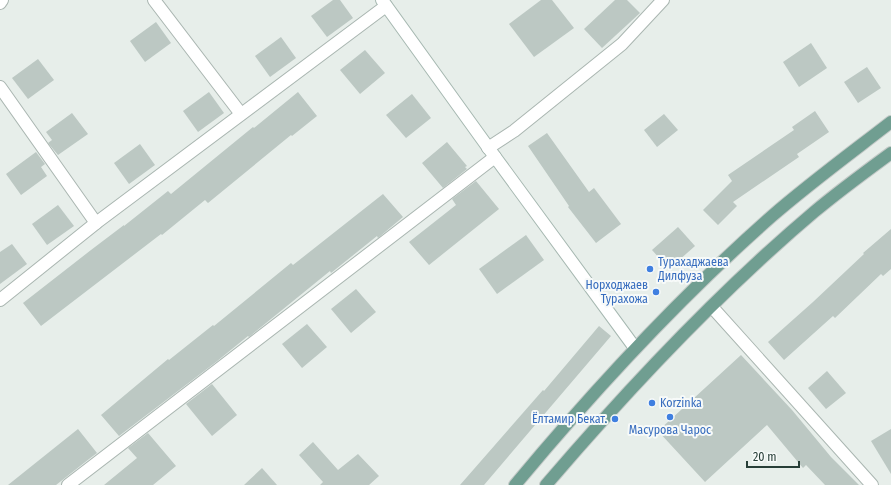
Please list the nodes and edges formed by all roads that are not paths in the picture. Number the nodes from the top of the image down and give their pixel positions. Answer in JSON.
{"nodes":[{"id":1,"x":2,"y":0,"type":"edge"},
{"id":2,"x":154,"y":0,"type":"edge"},
{"id":3,"x":664,"y":0,"type":"edge"},
{"id":4,"x":0,"y":3,"type":"edge"},
{"id":5,"x":384,"y":3,"type":"edge"},
{"id":6,"x":0,"y":87,"type":"edge"},
{"id":7,"x":241,"y":114,"type":"junction"},
{"id":8,"x":891,"y":122,"type":"edge"},
{"id":9,"x":491,"y":153,"type":"junction"},
{"id":10,"x":891,"y":153,"type":"edge"},
{"id":11,"x":96,"y":223,"type":"junction"},
{"id":12,"x":0,"y":300,"type":"edge"},
{"id":13,"x":712,"y":307,"type":"junction"},
{"id":14,"x":635,"y":348,"type":"junction"},
{"id":15,"x":550,"y":484,"type":"edge"},
{"id":16,"x":68,"y":485,"type":"edge"},
{"id":17,"x":515,"y":485,"type":"edge"},
{"id":18,"x":872,"y":485,"type":"edge"}],
"edges":[{"from":1,"to":4,"type":"street"},
{"from":2,"to":7,"type":"street"},
{"from":3,"to":9,"type":"street"},
{"from":5,"to":7,"type":"street"},
{"from":5,"to":9,"type":"street"},
{"from":6,"to":11,"type":"street"},
{"from":7,"to":11,"type":"street"},
{"from":8,"to":14,"type":"main road"},
{"from":9,"to":14,"type":"street"},
{"from":9,"to":16,"type":"street"},
{"from":10,"to":13,"type":"main road"},
{"from":11,"to":12,"type":"street"},
{"from":13,"to":15,"type":"main road"},
{"from":13,"to":18,"type":"street"},
{"from":14,"to":17,"type":"main road"}]}
